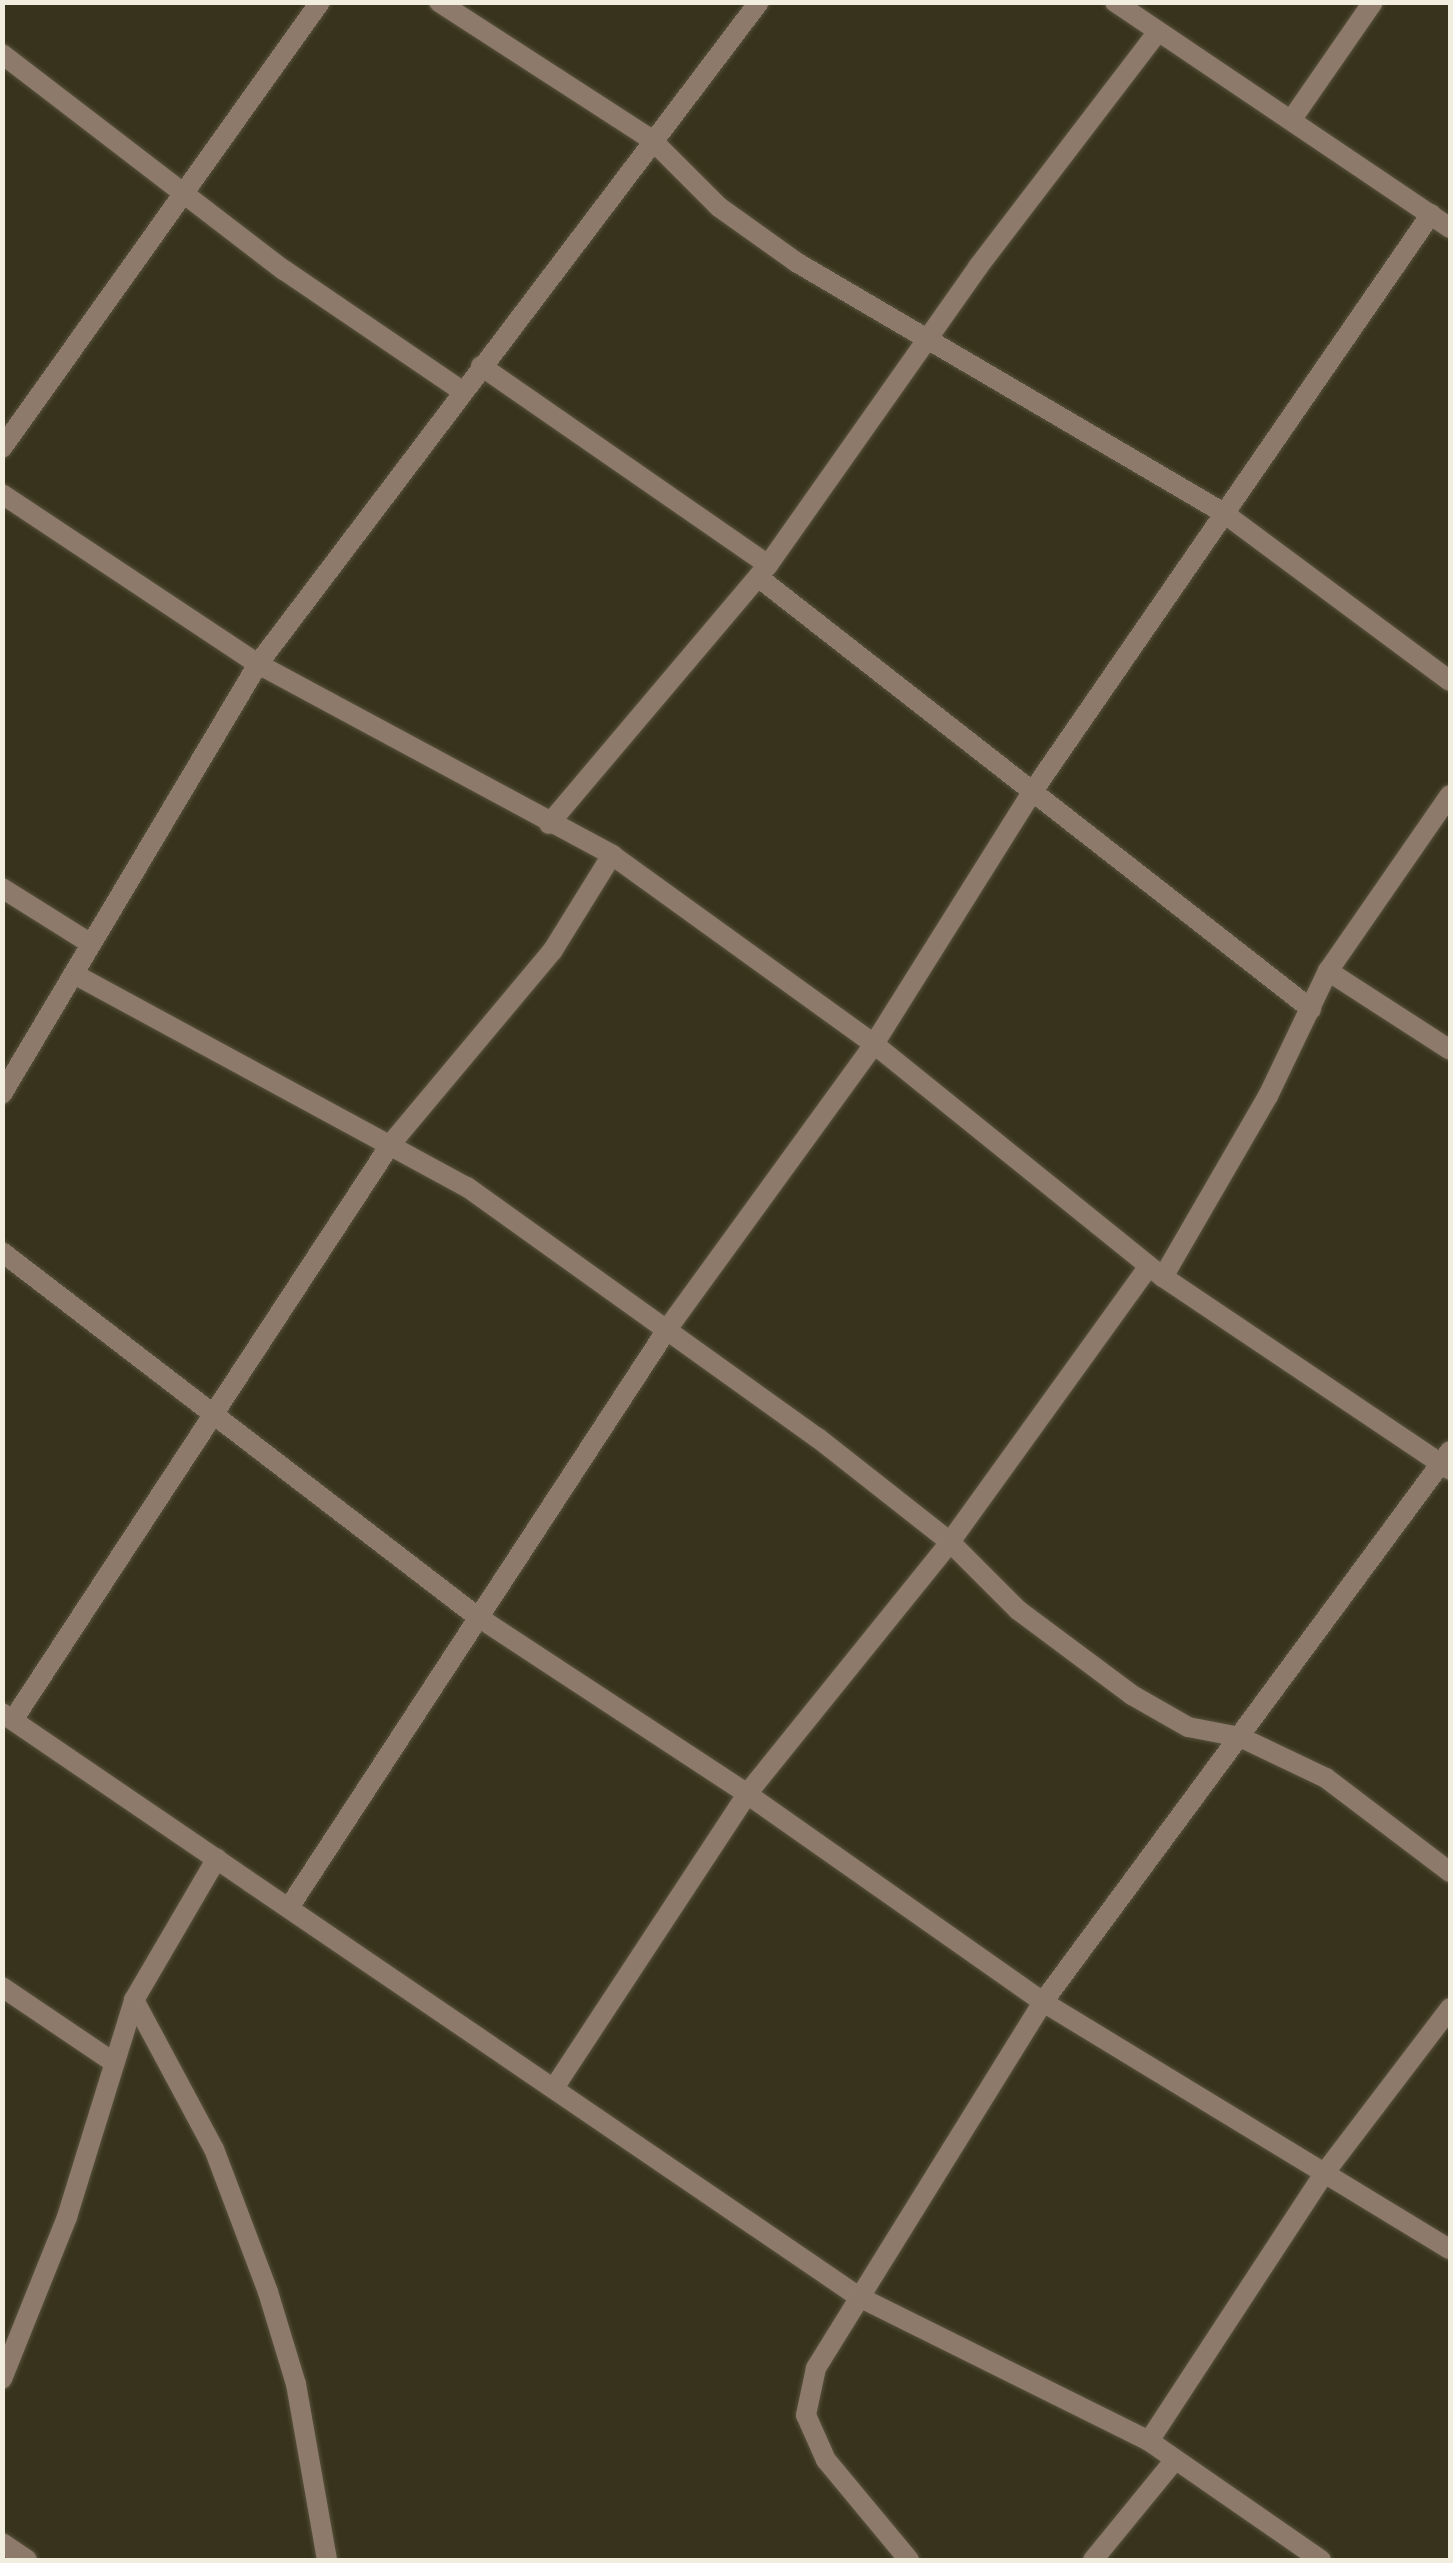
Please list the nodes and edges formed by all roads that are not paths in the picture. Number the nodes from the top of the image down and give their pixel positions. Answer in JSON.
{"nodes":[{"id":1,"x":320,"y":2,"type":"edge"},
{"id":2,"x":439,"y":2,"type":"edge"},
{"id":3,"x":758,"y":2,"type":"edge"},
{"id":4,"x":1114,"y":2,"type":"edge"},
{"id":5,"x":1373,"y":2,"type":"edge"},
{"id":6,"x":1156,"y":34,"type":"junction"},
{"id":7,"x":2,"y":54,"type":"edge"},
{"id":8,"x":1292,"y":120,"type":"junction"},
{"id":9,"x":651,"y":139,"type":"junction"},
{"id":10,"x":188,"y":196,"type":"junction"},
{"id":11,"x":1431,"y":214,"type":"junction"},
{"id":12,"x":1450,"y":228,"type":"edge"},
{"id":13,"x":932,"y":338,"type":"junction"},
{"id":14,"x":482,"y":366,"type":"junction"},
{"id":15,"x":462,"y":391,"type":"junction"},
{"id":16,"x":2,"y":448,"type":"edge"},
{"id":17,"x":2,"y":494,"type":"edge"},
{"id":18,"x":1221,"y":512,"type":"junction"},
{"id":19,"x":763,"y":572,"type":"junction"},
{"id":20,"x":258,"y":664,"type":"junction"},
{"id":21,"x":1450,"y":682,"type":"edge"},
{"id":22,"x":1033,"y":791,"type":"junction"},
{"id":23,"x":1450,"y":795,"type":"edge"},
{"id":24,"x":550,"y":824,"type":"junction"},
{"id":25,"x":612,"y":855,"type":"junction"},
{"id":26,"x":2,"y":888,"type":"edge"},
{"id":27,"x":88,"y":942,"type":"junction"},
{"id":28,"x":1328,"y":971,"type":"junction"},
{"id":29,"x":74,"y":974,"type":"junction"},
{"id":30,"x":1311,"y":1008,"type":"junction"},
{"id":31,"x":874,"y":1044,"type":"junction"},
{"id":32,"x":1450,"y":1050,"type":"edge"},
{"id":33,"x":2,"y":1094,"type":"edge"},
{"id":34,"x":390,"y":1145,"type":"junction"},
{"id":35,"x":2,"y":1252,"type":"edge"},
{"id":36,"x":1156,"y":1272,"type":"junction"},
{"id":37,"x":668,"y":1328,"type":"junction"},
{"id":38,"x":215,"y":1410,"type":"junction"},
{"id":39,"x":1448,"y":1461,"type":"edge"},
{"id":40,"x":950,"y":1542,"type":"junction"},
{"id":41,"x":475,"y":1615,"type":"junction"},
{"id":42,"x":8,"y":1717,"type":"edge"},
{"id":43,"x":1240,"y":1738,"type":"junction"},
{"id":44,"x":747,"y":1794,"type":"junction"},
{"id":45,"x":217,"y":1858,"type":"junction"},
{"id":46,"x":1450,"y":1872,"type":"edge"},
{"id":47,"x":290,"y":1906,"type":"junction"},
{"id":48,"x":2,"y":1987,"type":"edge"},
{"id":49,"x":134,"y":2000,"type":"junction"},
{"id":50,"x":1043,"y":2002,"type":"junction"},
{"id":51,"x":1450,"y":2008,"type":"edge"},
{"id":52,"x":112,"y":2062,"type":"junction"},
{"id":53,"x":554,"y":2088,"type":"junction"},
{"id":54,"x":1326,"y":2171,"type":"junction"},
{"id":55,"x":1450,"y":2249,"type":"edge"},
{"id":56,"x":859,"y":2298,"type":"junction"},
{"id":57,"x":2,"y":2379,"type":"edge"},
{"id":58,"x":1149,"y":2441,"type":"junction"},
{"id":59,"x":1174,"y":2461,"type":"junction"},
{"id":60,"x":2,"y":2543,"type":"edge"},
{"id":61,"x":27,"y":2560,"type":"edge"},
{"id":62,"x":326,"y":2560,"type":"edge"},
{"id":63,"x":909,"y":2560,"type":"edge"},
{"id":64,"x":1093,"y":2560,"type":"edge"},
{"id":65,"x":1320,"y":2560,"type":"edge"}],
"edges":[{"from":1,"to":10,"type":"street"},
{"from":2,"to":9,"type":"street"},
{"from":3,"to":9,"type":"street"},
{"from":4,"to":6,"type":"street"},
{"from":5,"to":8,"type":"street"},
{"from":6,"to":8,"type":"street"},
{"from":6,"to":13,"type":"street"},
{"from":7,"to":10,"type":"street"},
{"from":8,"to":11,"type":"street"},
{"from":9,"to":13,"type":"street"},
{"from":9,"to":14,"type":"street"},
{"from":10,"to":15,"type":"street"},
{"from":10,"to":16,"type":"street"},
{"from":11,"to":12,"type":"street"},
{"from":11,"to":18,"type":"street"},
{"from":13,"to":18,"type":"street"},
{"from":13,"to":19,"type":"street"},
{"from":14,"to":15,"type":"street"},
{"from":14,"to":19,"type":"street"},
{"from":15,"to":20,"type":"street"},
{"from":17,"to":20,"type":"street"},
{"from":18,"to":21,"type":"street"},
{"from":18,"to":22,"type":"street"},
{"from":19,"to":22,"type":"street"},
{"from":19,"to":24,"type":"street"},
{"from":20,"to":24,"type":"street"},
{"from":20,"to":27,"type":"street"},
{"from":22,"to":30,"type":"street"},
{"from":22,"to":31,"type":"street"},
{"from":23,"to":28,"type":"street"},
{"from":24,"to":25,"type":"street"},
{"from":25,"to":31,"type":"street"},
{"from":25,"to":34,"type":"street"},
{"from":26,"to":27,"type":"street"},
{"from":27,"to":29,"type":"street"},
{"from":28,"to":30,"type":"street"},
{"from":28,"to":32,"type":"street"},
{"from":29,"to":33,"type":"street"},
{"from":29,"to":34,"type":"street"},
{"from":30,"to":36,"type":"street"},
{"from":31,"to":36,"type":"street"},
{"from":31,"to":37,"type":"street"},
{"from":34,"to":37,"type":"street"},
{"from":34,"to":38,"type":"street"},
{"from":35,"to":38,"type":"street"},
{"from":36,"to":39,"type":"street"},
{"from":36,"to":40,"type":"street"},
{"from":37,"to":40,"type":"street"},
{"from":37,"to":41,"type":"street"},
{"from":38,"to":41,"type":"street"},
{"from":38,"to":42,"type":"street"},
{"from":39,"to":43,"type":"street"},
{"from":40,"to":43,"type":"street"},
{"from":40,"to":44,"type":"street"},
{"from":41,"to":44,"type":"street"},
{"from":41,"to":47,"type":"street"},
{"from":42,"to":45,"type":"street"},
{"from":43,"to":46,"type":"street"},
{"from":43,"to":50,"type":"street"},
{"from":44,"to":50,"type":"street"},
{"from":44,"to":53,"type":"street"},
{"from":45,"to":47,"type":"street"},
{"from":45,"to":49,"type":"street"},
{"from":47,"to":53,"type":"street"},
{"from":48,"to":52,"type":"street"},
{"from":49,"to":52,"type":"street"},
{"from":49,"to":62,"type":"street"},
{"from":50,"to":54,"type":"street"},
{"from":50,"to":56,"type":"street"},
{"from":51,"to":54,"type":"street"},
{"from":52,"to":57,"type":"street"},
{"from":53,"to":56,"type":"street"},
{"from":54,"to":55,"type":"street"},
{"from":54,"to":58,"type":"street"},
{"from":56,"to":58,"type":"street"},
{"from":56,"to":63,"type":"street"},
{"from":58,"to":59,"type":"street"},
{"from":59,"to":64,"type":"street"},
{"from":59,"to":65,"type":"street"},
{"from":60,"to":61,"type":"street"}]}
